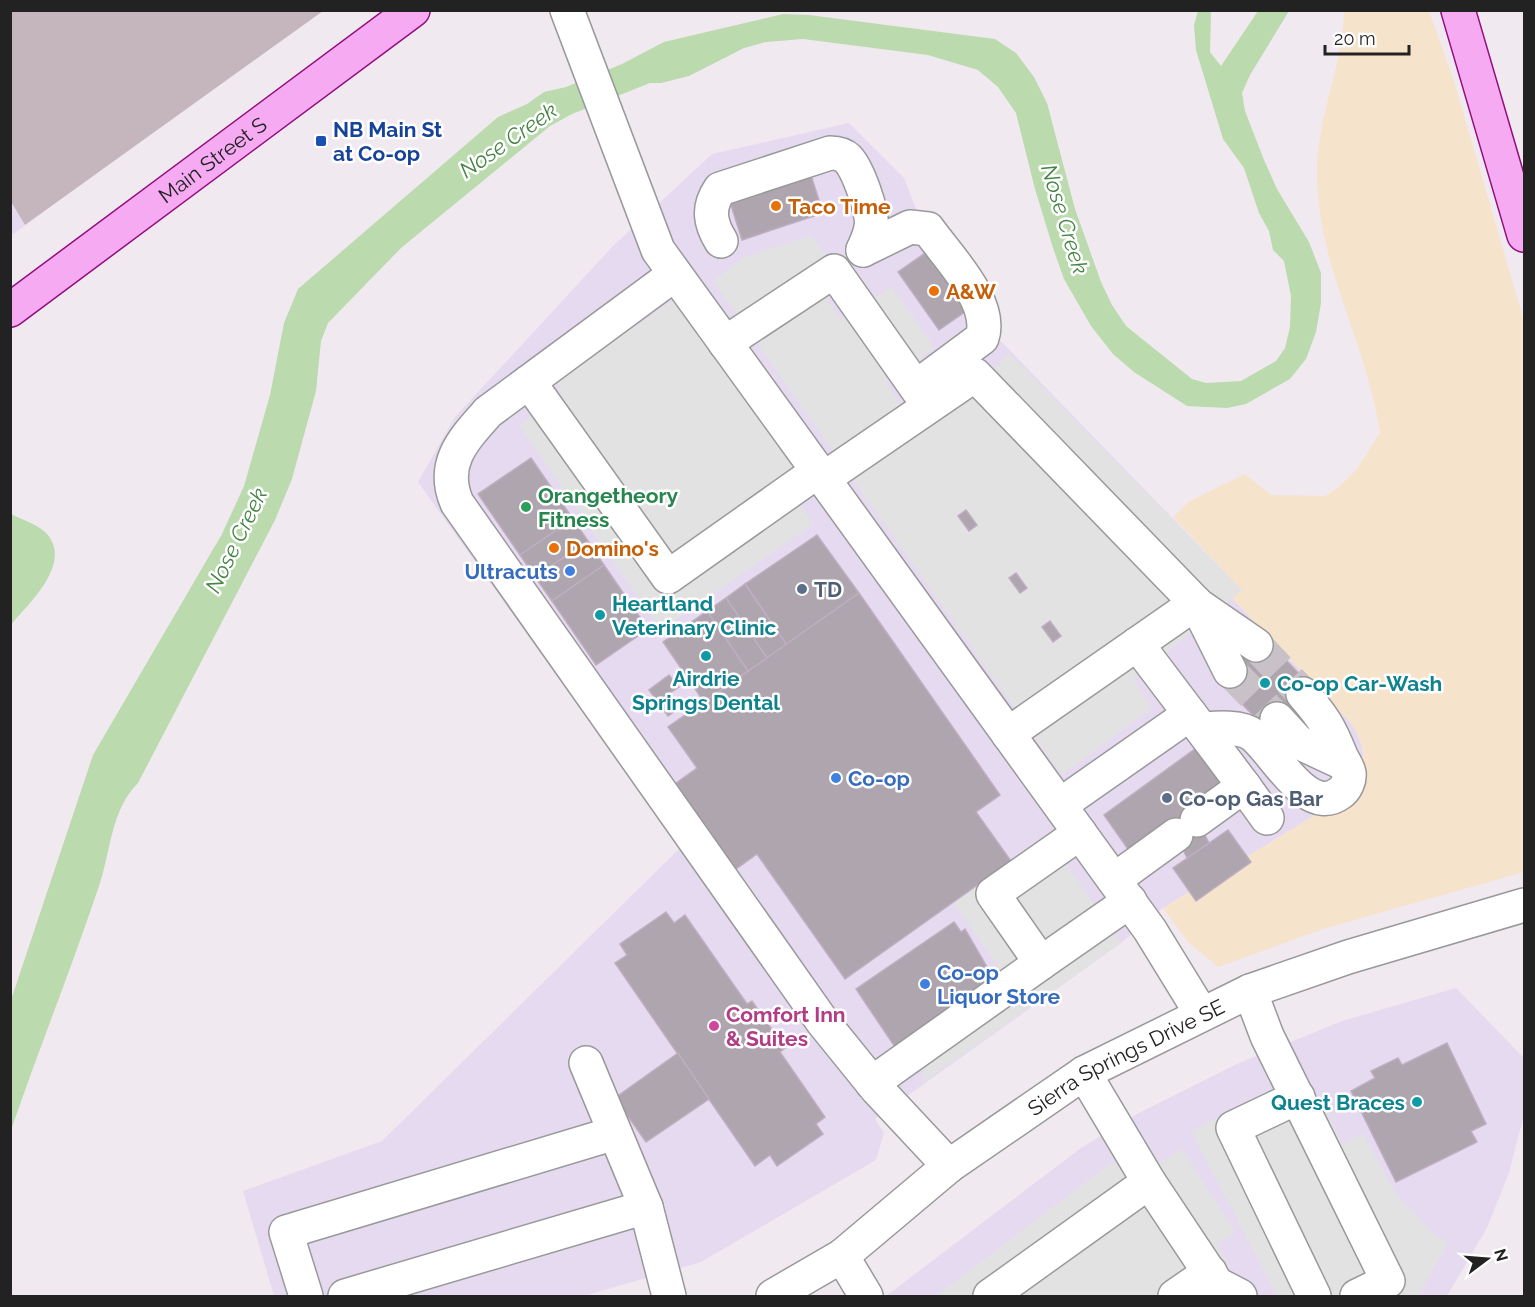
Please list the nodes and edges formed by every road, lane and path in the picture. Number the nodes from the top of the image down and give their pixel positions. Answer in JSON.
{"nodes":[{"id":1,"x":413,"y":10,"type":"edge"},
{"id":2,"x":1458,"y":10,"type":"edge"},
{"id":3,"x":567,"y":11,"type":"edge"},
{"id":4,"x":1524,"y":235,"type":"edge"},
{"id":5,"x":722,"y":241,"type":"dead end"},
{"id":6,"x":675,"y":274,"type":"junction"},
{"id":7,"x":11,"y":309,"type":"edge"},
{"id":8,"x":725,"y":343,"type":"junction"},
{"id":9,"x":529,"y":382,"type":"junction"},
{"id":10,"x":922,"y":396,"type":"junction"},
{"id":11,"x":821,"y":475,"type":"junction"},
{"id":12,"x":1196,"y":603,"type":"junction"},
{"id":13,"x":1137,"y":644,"type":"junction"},
{"id":14,"x":1256,"y":645,"type":"tunnel mouth"},
{"id":15,"x":1230,"y":670,"type":"tunnel mouth"},
{"id":16,"x":1303,"y":694,"type":"tunnel mouth"},
{"id":17,"x":1276,"y":719,"type":"tunnel mouth"},
{"id":18,"x":1197,"y":721,"type":"junction"},
{"id":19,"x":1008,"y":734,"type":"junction"},
{"id":20,"x":1345,"y":764,"type":"junction"},
{"id":21,"x":1244,"y":786,"type":"junction"},
{"id":22,"x":1060,"y":805,"type":"junction"},
{"id":23,"x":1267,"y":818,"type":"dead end"},
{"id":24,"x":1080,"y":833,"type":"junction"},
{"id":25,"x":1122,"y":891,"type":"junction"},
{"id":26,"x":1524,"y":906,"type":"edge"},
{"id":27,"x":1041,"y":963,"type":"junction"},
{"id":28,"x":1250,"y":991,"type":"junction"},
{"id":29,"x":1201,"y":1013,"type":"junction"},
{"id":30,"x":586,"y":1063,"type":"dead end"},
{"id":31,"x":1084,"y":1073,"type":"junction"},
{"id":32,"x":872,"y":1083,"type":"junction"},
{"id":33,"x":1298,"y":1098,"type":"junction"},
{"id":34,"x":615,"y":1133,"type":"junction"},
{"id":35,"x":949,"y":1166,"type":"junction"},
{"id":36,"x":1149,"y":1182,"type":"junction"},
{"id":37,"x":645,"y":1207,"type":"junction"},
{"id":38,"x":842,"y":1256,"type":"junction"},
{"id":39,"x":1210,"y":1272,"type":"junction"},
{"id":40,"x":306,"y":1296,"type":"edge"},
{"id":41,"x":345,"y":1296,"type":"edge"},
{"id":42,"x":669,"y":1296,"type":"edge"},
{"id":43,"x":773,"y":1296,"type":"edge"},
{"id":44,"x":866,"y":1296,"type":"edge"},
{"id":45,"x":990,"y":1296,"type":"edge"},
{"id":46,"x":1175,"y":1296,"type":"edge"},
{"id":47,"x":1240,"y":1296,"type":"edge"},
{"id":48,"x":1314,"y":1296,"type":"edge"},
{"id":49,"x":1357,"y":1296,"type":"edge"}],
"edges":[{"from":1,"to":7,"type":"main road","name":"Main Street S"},
{"from":2,"to":4,"type":"main road"},
{"from":3,"to":6,"type":"street"},
{"from":5,"to":10,"type":"street"},
{"from":6,"to":8,"type":"street"},
{"from":6,"to":9,"type":"street"},
{"from":8,"to":10,"type":"street"},
{"from":8,"to":11,"type":"street"},
{"from":9,"to":11,"type":"street"},
{"from":9,"to":32,"type":"street"},
{"from":10,"to":11,"type":"street"},
{"from":10,"to":12,"type":"street"},
{"from":11,"to":19,"type":"street"},
{"from":12,"to":13,"type":"street"},
{"from":12,"to":14,"type":"street"},
{"from":12,"to":15,"type":"street"},
{"from":13,"to":18,"type":"street"},
{"from":13,"to":19,"type":"street"},
{"from":16,"to":20,"type":"street"},
{"from":17,"to":20,"type":"street"},
{"from":18,"to":20,"type":"street"},
{"from":18,"to":21,"type":"street"},
{"from":18,"to":22,"type":"street"},
{"from":19,"to":22,"type":"street"},
{"from":21,"to":23,"type":"street"},
{"from":21,"to":25,"type":"street"},
{"from":22,"to":24,"type":"street"},
{"from":24,"to":25,"type":"street"},
{"from":24,"to":27,"type":"street"},
{"from":25,"to":27,"type":"street"},
{"from":25,"to":29,"type":"street"},
{"from":26,"to":28,"type":"street","name":"Sierra Springs Drive SE"},
{"from":27,"to":32,"type":"street"},
{"from":28,"to":29,"type":"street","name":"Sierra Springs Drive SE"},
{"from":28,"to":33,"type":"street"},
{"from":29,"to":31,"type":"street","name":"Sierra Springs Drive SE"},
{"from":30,"to":34,"type":"street"},
{"from":31,"to":35,"type":"street","name":"Sierra Springs Drive SE"},
{"from":31,"to":36,"type":"street"},
{"from":32,"to":35,"type":"street"},
{"from":33,"to":48,"type":"street"},
{"from":33,"to":49,"type":"street"},
{"from":34,"to":37,"type":"street"},
{"from":34,"to":40,"type":"street"},
{"from":35,"to":38,"type":"street","name":"Sierra Springs Drive SE"},
{"from":36,"to":39,"type":"street"},
{"from":36,"to":45,"type":"street"},
{"from":37,"to":41,"type":"street"},
{"from":37,"to":42,"type":"street"},
{"from":38,"to":43,"type":"street","name":"Sierra Springs Drive SE"},
{"from":38,"to":44,"type":"street"},
{"from":39,"to":46,"type":"street"},
{"from":39,"to":47,"type":"street"}]}
